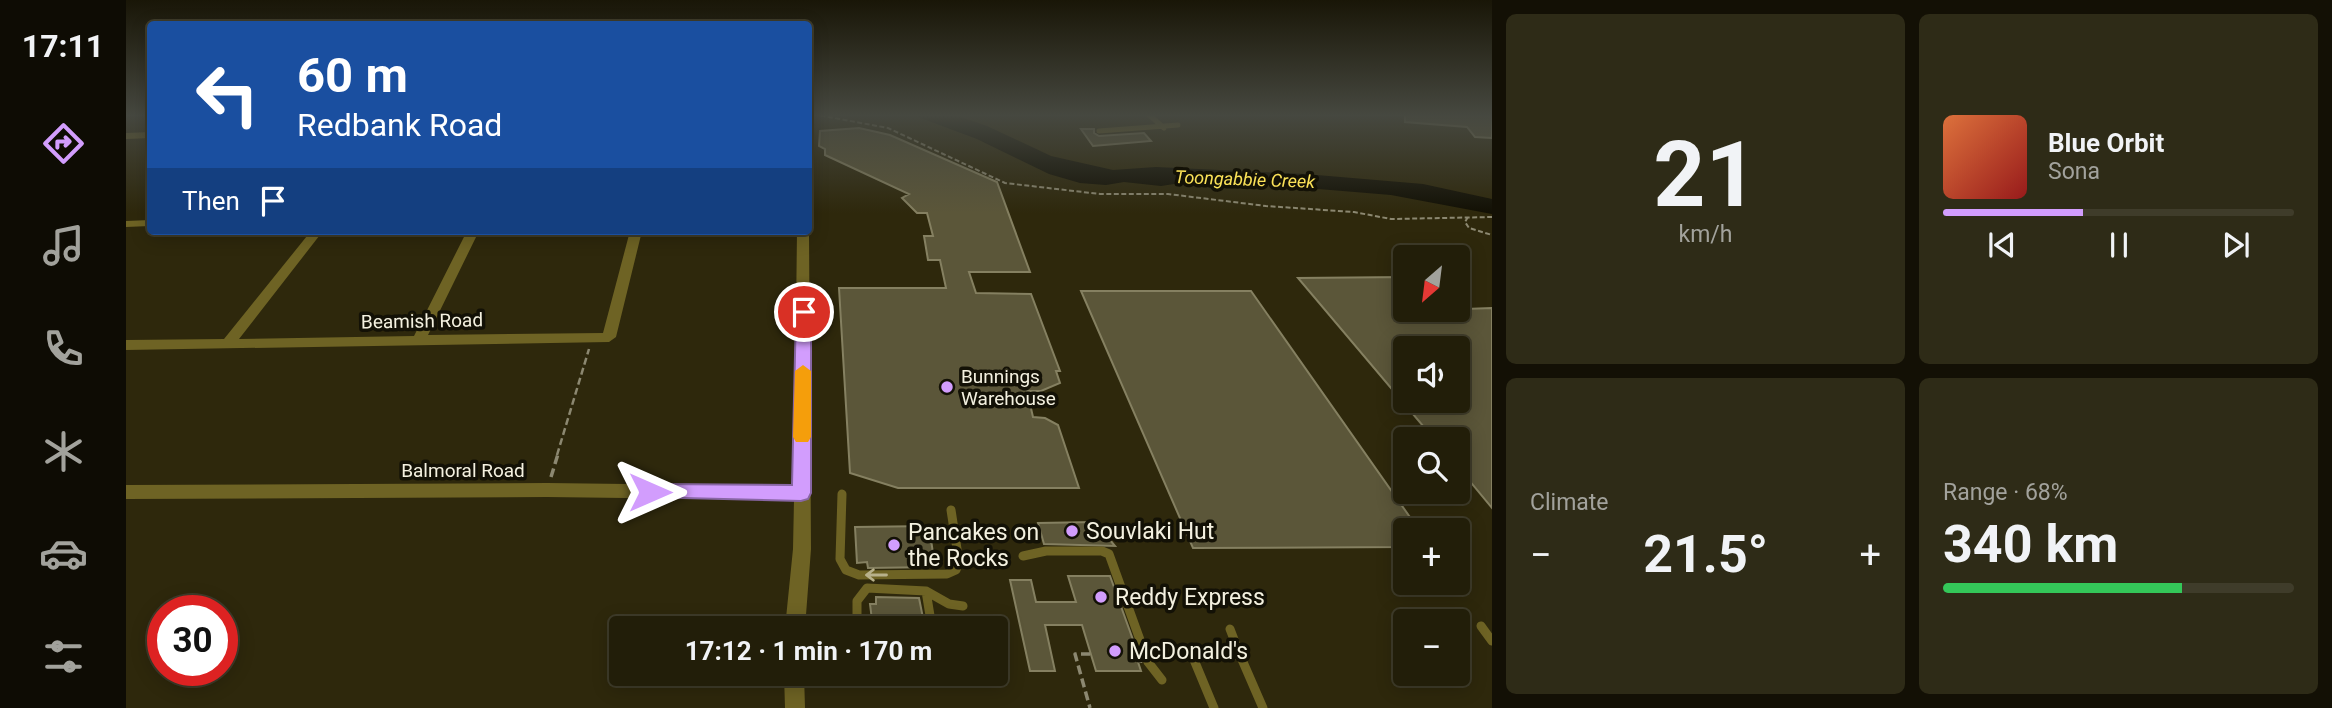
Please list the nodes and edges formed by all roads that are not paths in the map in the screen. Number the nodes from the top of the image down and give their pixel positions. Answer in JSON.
{"nodes":[{"id":1,"x":126,"y":223,"type":"edge"},
{"id":2,"x":147,"y":223,"type":"edge"},
{"id":3,"x":314,"y":235,"type":"edge"},
{"id":4,"x":471,"y":235,"type":"edge"},
{"id":5,"x":635,"y":235,"type":"edge"},
{"id":6,"x":803,"y":235,"type":"edge"},
{"id":7,"x":419,"y":340,"type":"junction"},
{"id":8,"x":227,"y":344,"type":"junction"},
{"id":9,"x":126,"y":345,"type":"edge"},
{"id":10,"x":126,"y":492,"type":"edge"},
{"id":11,"x":801,"y":493,"type":"junction"},
{"id":12,"x":842,"y":494,"type":"dead end"},
{"id":13,"x":951,"y":510,"type":"dead end"},
{"id":14,"x":1023,"y":556,"type":"dead end"},
{"id":15,"x":926,"y":591,"type":"junction"},
{"id":16,"x":963,"y":606,"type":"dead end"},
{"id":17,"x":796,"y":616,"type":"edge"},
{"id":18,"x":856,"y":616,"type":"edge"},
{"id":19,"x":930,"y":616,"type":"edge"},
{"id":20,"x":1481,"y":626,"type":"dead end"},
{"id":21,"x":1230,"y":629,"type":"dead end"},
{"id":22,"x":1492,"y":641,"type":"edge"},
{"id":23,"x":1240,"y":654,"type":"junction"},
{"id":24,"x":1162,"y":680,"type":"dead end"},
{"id":25,"x":794,"y":686,"type":"edge"},
{"id":26,"x":795,"y":708,"type":"edge"},
{"id":27,"x":1214,"y":708,"type":"edge"},
{"id":28,"x":1263,"y":708,"type":"edge"}],
"edges":[{"from":1,"to":2,"type":"street"},
{"from":3,"to":8,"type":"street"},
{"from":4,"to":7,"type":"street"},
{"from":5,"to":7,"type":"street","name":"Beamish Road"},
{"from":6,"to":11,"type":"street"},
{"from":7,"to":8,"type":"street","name":"Beamish Road"},
{"from":8,"to":9,"type":"street","name":"Beamish Road"},
{"from":10,"to":11,"type":"street","name":"Balmoral Road"},
{"from":11,"to":17,"type":"street"},
{"from":13,"to":12,"type":"lane","one_way":true},
{"from":14,"to":24,"type":"lane"},
{"from":15,"to":16,"type":"lane"},
{"from":15,"to":18,"type":"lane"},
{"from":15,"to":19,"type":"lane"},
{"from":20,"to":22,"type":"lane"},
{"from":21,"to":23,"type":"lane"},
{"from":23,"to":27,"type":"lane"},
{"from":23,"to":28,"type":"lane"},
{"from":25,"to":26,"type":"street"}]}
